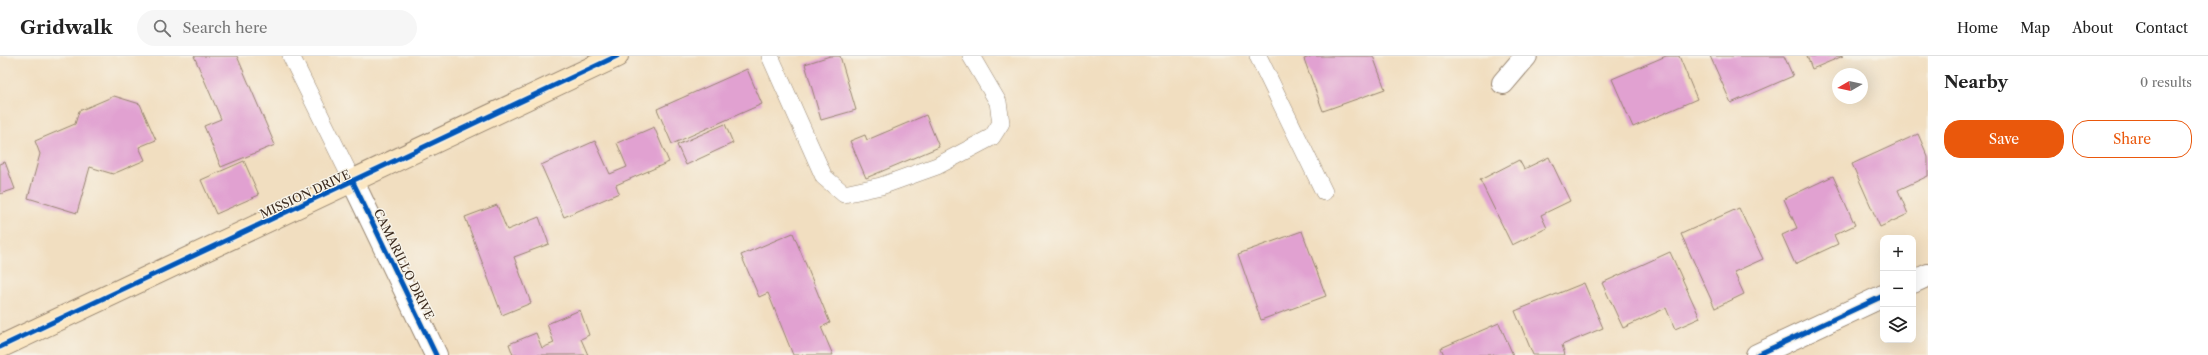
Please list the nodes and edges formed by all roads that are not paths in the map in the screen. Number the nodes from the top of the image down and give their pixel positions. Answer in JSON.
{"nodes":[{"id":1,"x":291,"y":56,"type":"edge"},
{"id":2,"x":617,"y":56,"type":"edge"},
{"id":3,"x":770,"y":56,"type":"edge"},
{"id":4,"x":971,"y":56,"type":"edge"},
{"id":5,"x":1258,"y":56,"type":"edge"},
{"id":6,"x":1526,"y":56,"type":"edge"},
{"id":7,"x":1503,"y":83,"type":"dead end"},
{"id":8,"x":353,"y":182,"type":"junction"},
{"id":9,"x":1324,"y":192,"type":"dead end"},
{"id":10,"x":1928,"y":275,"type":"edge"},
{"id":11,"x":1916,"y":281,"type":"edge"},
{"id":12,"x":1880,"y":297,"type":"edge"},
{"id":13,"x":0,"y":347,"type":"edge"},
{"id":14,"x":436,"y":355,"type":"edge"},
{"id":15,"x":1757,"y":355,"type":"edge"}],
"edges":[{"from":1,"to":8,"type":"lane"},
{"from":2,"to":8,"type":"street","name":"MISSION DRIVE"},
{"from":3,"to":4,"type":"lane"},
{"from":5,"to":9,"type":"lane"},
{"from":6,"to":7,"type":"street"},
{"from":8,"to":13,"type":"street","name":"MISSION DRIVE"},
{"from":8,"to":14,"type":"street","name":"CAMARILLO DRIVE"},
{"from":10,"to":11,"type":"street"},
{"from":12,"to":15,"type":"street"}]}
